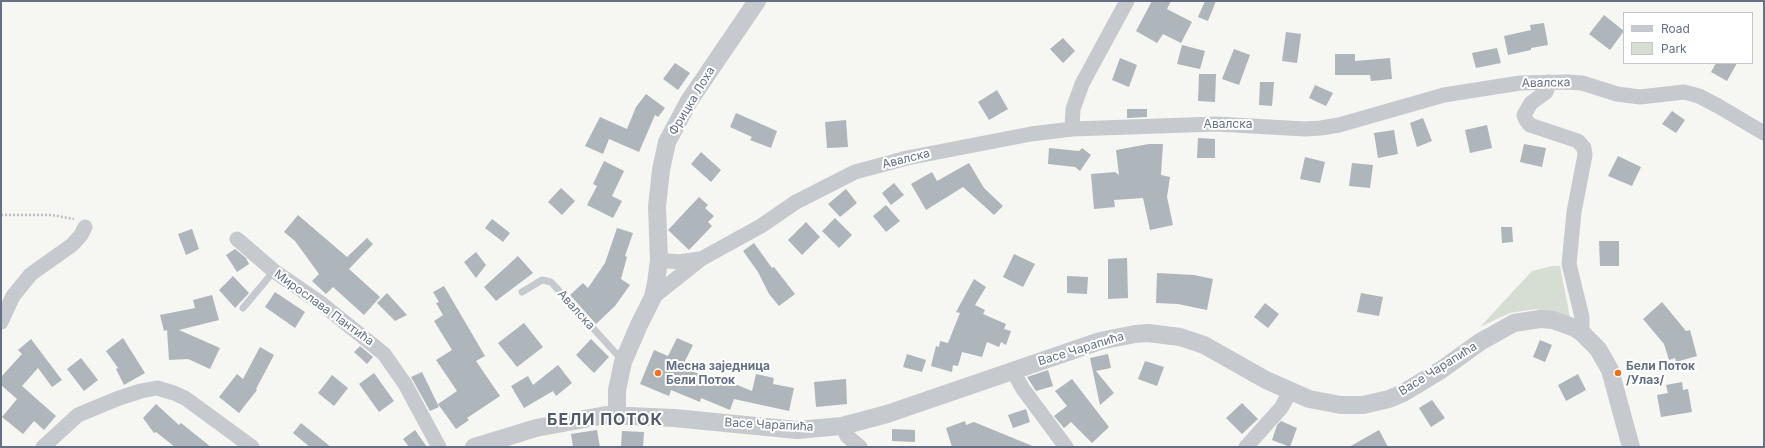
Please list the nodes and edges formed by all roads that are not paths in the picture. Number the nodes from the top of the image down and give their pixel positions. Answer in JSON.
{"nodes":[{"id":1,"x":757,"y":1,"type":"edge"},
{"id":2,"x":1127,"y":1,"type":"edge"},
{"id":3,"x":1549,"y":82,"type":"junction"},
{"id":4,"x":1072,"y":129,"type":"junction"},
{"id":5,"x":1764,"y":133,"type":"edge"},
{"id":6,"x":85,"y":227,"type":"road end"},
{"id":7,"x":237,"y":239,"type":"dead end"},
{"id":8,"x":701,"y":259,"type":"junction"},
{"id":9,"x":658,"y":260,"type":"junction"},
{"id":10,"x":274,"y":271,"type":"junction"},
{"id":11,"x":522,"y":292,"type":"dead end"},
{"id":12,"x":653,"y":297,"type":"junction"},
{"id":13,"x":243,"y":308,"type":"dead end"},
{"id":14,"x":1,"y":322,"type":"edge"},
{"id":15,"x":1582,"y":333,"type":"junction"},
{"id":16,"x":623,"y":362,"type":"junction"},
{"id":17,"x":1013,"y":371,"type":"junction"},
{"id":18,"x":1290,"y":392,"type":"junction"},
{"id":19,"x":617,"y":415,"type":"junction"},
{"id":20,"x":842,"y":426,"type":"junction"},
{"id":21,"x":43,"y":447,"type":"edge"},
{"id":22,"x":252,"y":447,"type":"edge"},
{"id":23,"x":439,"y":447,"type":"edge"},
{"id":24,"x":474,"y":447,"type":"edge"},
{"id":25,"x":860,"y":447,"type":"edge"},
{"id":26,"x":1066,"y":447,"type":"edge"},
{"id":27,"x":1246,"y":447,"type":"edge"},
{"id":28,"x":1631,"y":447,"type":"edge"}],
"edges":[{"from":1,"to":9,"type":"street","name":"Фрицка Лоха"},
{"from":2,"to":4,"type":"street"},
{"from":3,"to":4,"type":"street","name":"Авалска"},
{"from":3,"to":5,"type":"street","name":"Авалска"},
{"from":3,"to":15,"type":"street"},
{"from":4,"to":8,"type":"street","name":"Авалска"},
{"from":6,"to":14,"type":"street"},
{"from":7,"to":10,"type":"street","name":"Мирослава Пантића"},
{"from":8,"to":9,"type":"street","name":"Авалска"},
{"from":8,"to":12,"type":"street","name":"Авалска"},
{"from":9,"to":12,"type":"street","name":"Авалска"},
{"from":10,"to":13,"type":"lane"},
{"from":10,"to":23,"type":"street","name":"Мирослава Пантића"},
{"from":11,"to":16,"type":"lane","name":"Авалска"},
{"from":12,"to":16,"type":"street","name":"Авалска"},
{"from":15,"to":18,"type":"street","name":"Васе Чарапића"},
{"from":15,"to":28,"type":"street","name":"Васе Чарапића"},
{"from":16,"to":19,"type":"street","name":"Авалска"},
{"from":17,"to":18,"type":"street","name":"Васе Чарапића"},
{"from":17,"to":20,"type":"street","name":"Васе Чарапића"},
{"from":17,"to":26,"type":"street"},
{"from":18,"to":27,"type":"street"},
{"from":19,"to":20,"type":"street","name":"Васе Чарапића"},
{"from":19,"to":24,"type":"street","name":"Васе Чарапића"},
{"from":20,"to":25,"type":"street"},
{"from":21,"to":22,"type":"street"}]}
